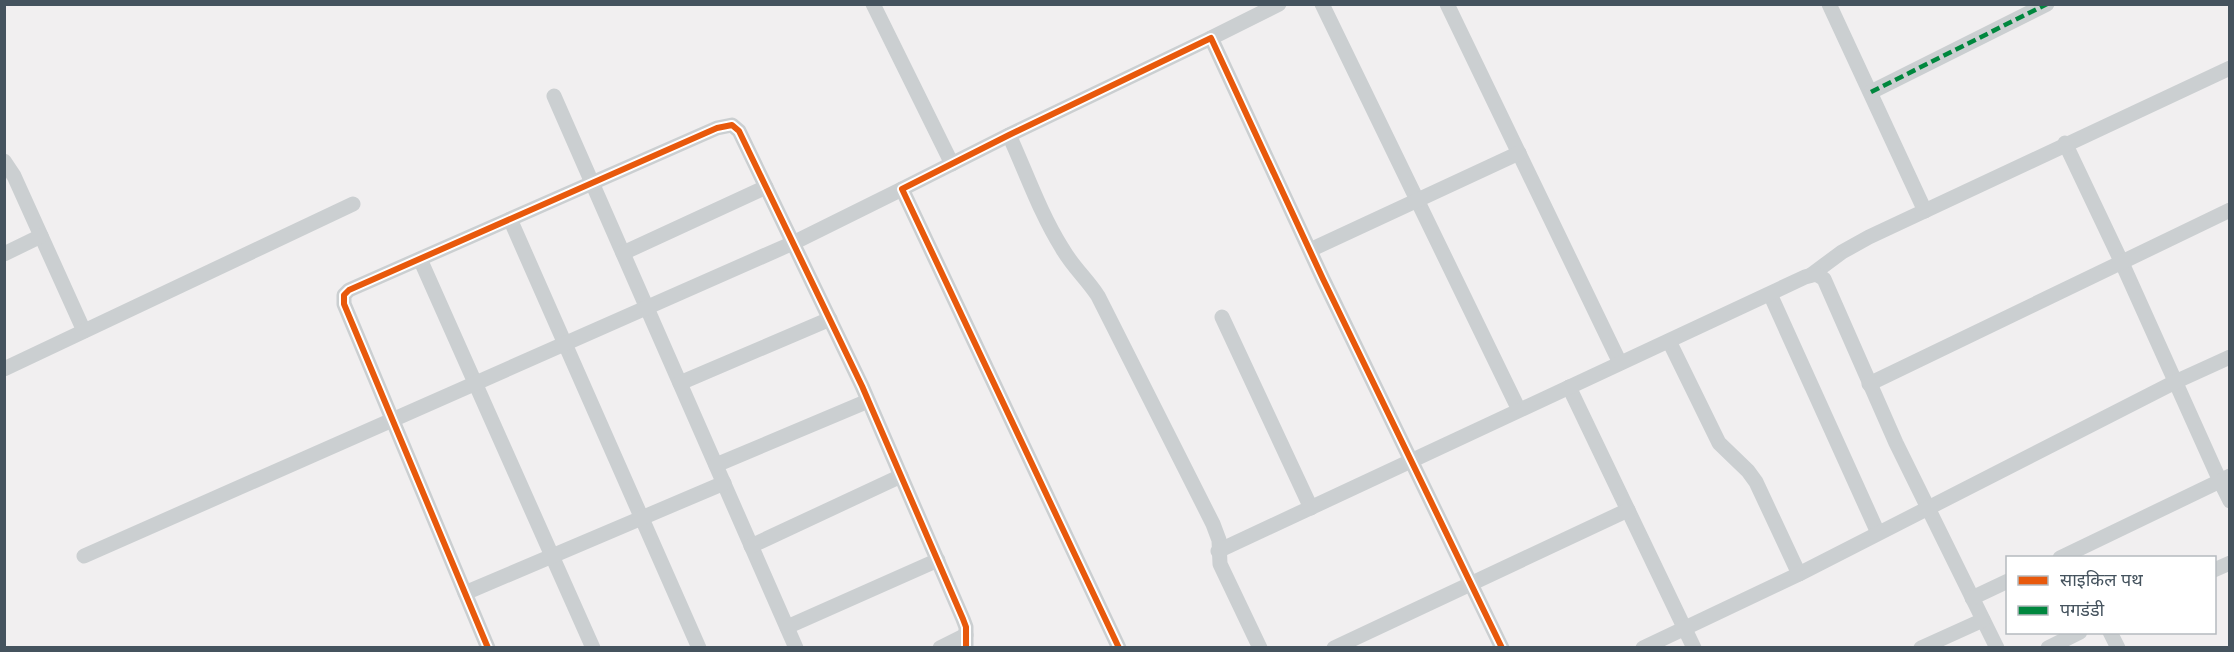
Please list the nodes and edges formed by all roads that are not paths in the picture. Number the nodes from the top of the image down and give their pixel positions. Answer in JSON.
{"nodes":[{"id":1,"x":873,"y":4,"type":"edge"},
{"id":2,"x":1279,"y":4,"type":"edge"},
{"id":3,"x":1322,"y":4,"type":"edge"},
{"id":4,"x":1448,"y":4,"type":"edge"},
{"id":5,"x":1829,"y":4,"type":"edge"},
{"id":6,"x":2047,"y":4,"type":"edge"},
{"id":7,"x":1211,"y":38,"type":"junction"},
{"id":8,"x":2229,"y":68,"type":"edge"},
{"id":9,"x":1870,"y":92,"type":"junction"},
{"id":10,"x":554,"y":96,"type":"dead end"},
{"id":11,"x":1009,"y":135,"type":"junction"},
{"id":12,"x":2065,"y":144,"type":"junction"},
{"id":13,"x":1519,"y":153,"type":"junction"},
{"id":14,"x":4,"y":161,"type":"edge"},
{"id":15,"x":952,"y":164,"type":"junction"},
{"id":16,"x":593,"y":183,"type":"junction"},
{"id":17,"x":766,"y":187,"type":"junction"},
{"id":18,"x":902,"y":189,"type":"junction"},
{"id":19,"x":1417,"y":199,"type":"junction"},
{"id":20,"x":353,"y":204,"type":"dead end"},
{"id":21,"x":2229,"y":210,"type":"edge"},
{"id":22,"x":1924,"y":211,"type":"junction"},
{"id":23,"x":510,"y":219,"type":"junction"},
{"id":24,"x":41,"y":236,"type":"junction"},
{"id":25,"x":793,"y":243,"type":"junction"},
{"id":26,"x":1310,"y":250,"type":"junction"},
{"id":27,"x":623,"y":253,"type":"junction"},
{"id":28,"x":4,"y":254,"type":"edge"},
{"id":29,"x":420,"y":259,"type":"junction"},
{"id":30,"x":2122,"y":263,"type":"junction"},
{"id":31,"x":1811,"y":275,"type":"junction"},
{"id":32,"x":1770,"y":294,"type":"junction"},
{"id":33,"x":646,"y":306,"type":"junction"},
{"id":34,"x":1222,"y":317,"type":"dead end"},
{"id":35,"x":830,"y":319,"type":"junction"},
{"id":36,"x":84,"y":331,"type":"junction"},
{"id":37,"x":1669,"y":341,"type":"junction"},
{"id":38,"x":564,"y":343,"type":"junction"},
{"id":39,"x":2229,"y":357,"type":"edge"},
{"id":40,"x":1620,"y":363,"type":"junction"},
{"id":41,"x":4,"y":369,"type":"edge"},
{"id":42,"x":476,"y":382,"type":"junction"},
{"id":43,"x":2175,"y":382,"type":"junction"},
{"id":44,"x":680,"y":383,"type":"junction"},
{"id":45,"x":1869,"y":384,"type":"junction"},
{"id":46,"x":1569,"y":387,"type":"junction"},
{"id":47,"x":868,"y":401,"type":"junction"},
{"id":48,"x":1520,"y":410,"type":"junction"},
{"id":49,"x":393,"y":418,"type":"junction"},
{"id":50,"x":1413,"y":461,"type":"junction"},
{"id":51,"x":716,"y":465,"type":"junction"},
{"id":52,"x":901,"y":476,"type":"junction"},
{"id":53,"x":2224,"y":479,"type":"edge"},
{"id":54,"x":724,"y":483,"type":"junction"},
{"id":55,"x":2229,"y":501,"type":"edge"},
{"id":56,"x":1929,"y":507,"type":"junction"},
{"id":57,"x":1311,"y":508,"type":"junction"},
{"id":58,"x":1628,"y":510,"type":"junction"},
{"id":59,"x":642,"y":519,"type":"junction"},
{"id":60,"x":1878,"y":533,"type":"junction"},
{"id":61,"x":751,"y":546,"type":"junction"},
{"id":62,"x":1218,"y":551,"type":"junction"},
{"id":63,"x":84,"y":555,"type":"dead end"},
{"id":64,"x":553,"y":556,"type":"junction"},
{"id":65,"x":2064,"y":556,"type":"edge"},
{"id":66,"x":938,"y":560,"type":"junction"},
{"id":67,"x":1799,"y":574,"type":"junction"},
{"id":68,"x":2006,"y":582,"type":"edge"},
{"id":69,"x":1472,"y":584,"type":"junction"},
{"id":70,"x":465,"y":593,"type":"junction"},
{"id":71,"x":1972,"y":598,"type":"junction"},
{"id":72,"x":1983,"y":620,"type":"junction"},
{"id":73,"x":787,"y":627,"type":"junction"},
{"id":74,"x":1685,"y":627,"type":"junction"},
{"id":75,"x":2078,"y":634,"type":"edge"},
{"id":76,"x":2111,"y":634,"type":"edge"},
{"id":77,"x":966,"y":641,"type":"edge"},
{"id":78,"x":488,"y":648,"type":"edge"},
{"id":79,"x":593,"y":648,"type":"edge"},
{"id":80,"x":699,"y":648,"type":"edge"},
{"id":81,"x":796,"y":648,"type":"edge"},
{"id":82,"x":940,"y":648,"type":"edge"},
{"id":83,"x":1119,"y":648,"type":"edge"},
{"id":84,"x":1260,"y":648,"type":"edge"},
{"id":85,"x":1334,"y":648,"type":"edge"},
{"id":86,"x":1502,"y":648,"type":"edge"},
{"id":87,"x":1643,"y":648,"type":"edge"},
{"id":88,"x":1694,"y":648,"type":"edge"},
{"id":89,"x":1922,"y":648,"type":"edge"},
{"id":90,"x":1997,"y":648,"type":"edge"},
{"id":91,"x":2048,"y":648,"type":"edge"},
{"id":92,"x":2118,"y":648,"type":"edge"}],
"edges":[{"from":1,"to":15,"type":"street"},
{"from":2,"to":7,"type":"street"},
{"from":3,"to":19,"type":"street"},
{"from":4,"to":13,"type":"street"},
{"from":5,"to":9,"type":"street"},
{"from":6,"to":9,"type":"street"},
{"from":7,"to":11,"type":"street"},
{"from":7,"to":26,"type":"street"},
{"from":8,"to":12,"type":"street"},
{"from":9,"to":22,"type":"street"},
{"from":10,"to":16,"type":"street"},
{"from":11,"to":15,"type":"street"},
{"from":11,"to":62,"type":"street"},
{"from":12,"to":22,"type":"street"},
{"from":12,"to":30,"type":"street"},
{"from":13,"to":19,"type":"street"},
{"from":13,"to":40,"type":"street"},
{"from":14,"to":24,"type":"street"},
{"from":15,"to":18,"type":"street"},
{"from":16,"to":17,"type":"street"},
{"from":16,"to":23,"type":"street"},
{"from":16,"to":27,"type":"street"},
{"from":17,"to":25,"type":"street"},
{"from":17,"to":27,"type":"street"},
{"from":18,"to":25,"type":"street"},
{"from":18,"to":83,"type":"street"},
{"from":19,"to":26,"type":"street"},
{"from":19,"to":48,"type":"street"},
{"from":20,"to":36,"type":"street"},
{"from":21,"to":30,"type":"street"},
{"from":22,"to":31,"type":"street"},
{"from":23,"to":29,"type":"street"},
{"from":23,"to":38,"type":"street"},
{"from":24,"to":28,"type":"street"},
{"from":24,"to":36,"type":"street"},
{"from":25,"to":33,"type":"street"},
{"from":25,"to":35,"type":"street"},
{"from":26,"to":50,"type":"street"},
{"from":27,"to":33,"type":"street"},
{"from":29,"to":42,"type":"street"},
{"from":29,"to":49,"type":"street"},
{"from":30,"to":43,"type":"street"},
{"from":30,"to":45,"type":"street"},
{"from":31,"to":32,"type":"street"},
{"from":31,"to":45,"type":"street"},
{"from":32,"to":37,"type":"street"},
{"from":32,"to":60,"type":"street"},
{"from":33,"to":38,"type":"street"},
{"from":33,"to":44,"type":"street"},
{"from":34,"to":57,"type":"street"},
{"from":35,"to":44,"type":"street"},
{"from":35,"to":47,"type":"street"},
{"from":36,"to":41,"type":"street"},
{"from":37,"to":40,"type":"street"},
{"from":37,"to":67,"type":"street"},
{"from":38,"to":42,"type":"street"},
{"from":38,"to":59,"type":"street"},
{"from":39,"to":43,"type":"street"},
{"from":40,"to":46,"type":"street"},
{"from":42,"to":49,"type":"street"},
{"from":42,"to":64,"type":"street"},
{"from":43,"to":53,"type":"street"},
{"from":43,"to":56,"type":"street"},
{"from":44,"to":51,"type":"street"},
{"from":45,"to":56,"type":"street"},
{"from":46,"to":48,"type":"street"},
{"from":46,"to":58,"type":"street"},
{"from":47,"to":51,"type":"street"},
{"from":47,"to":52,"type":"street"},
{"from":48,"to":50,"type":"street"},
{"from":49,"to":63,"type":"street"},
{"from":49,"to":70,"type":"street"},
{"from":50,"to":57,"type":"street"},
{"from":50,"to":69,"type":"street"},
{"from":51,"to":54,"type":"street"},
{"from":52,"to":61,"type":"street"},
{"from":52,"to":66,"type":"street"},
{"from":53,"to":55,"type":"street"},
{"from":53,"to":65,"type":"street"},
{"from":54,"to":59,"type":"street"},
{"from":54,"to":61,"type":"street"},
{"from":56,"to":60,"type":"street"},
{"from":56,"to":71,"type":"street"},
{"from":57,"to":62,"type":"street"},
{"from":58,"to":69,"type":"street"},
{"from":58,"to":74,"type":"street"},
{"from":59,"to":64,"type":"street"},
{"from":59,"to":80,"type":"street"},
{"from":60,"to":67,"type":"street"},
{"from":61,"to":73,"type":"street"},
{"from":62,"to":84,"type":"street"},
{"from":64,"to":70,"type":"street"},
{"from":64,"to":79,"type":"street"},
{"from":66,"to":73,"type":"street"},
{"from":66,"to":77,"type":"street"},
{"from":67,"to":74,"type":"street"},
{"from":68,"to":71,"type":"street"},
{"from":69,"to":85,"type":"street"},
{"from":69,"to":86,"type":"street"},
{"from":70,"to":78,"type":"street"},
{"from":71,"to":72,"type":"street"},
{"from":72,"to":89,"type":"street"},
{"from":72,"to":90,"type":"street"},
{"from":73,"to":81,"type":"street"},
{"from":74,"to":87,"type":"street"},
{"from":74,"to":88,"type":"street"},
{"from":75,"to":91,"type":"street"},
{"from":76,"to":92,"type":"street"},
{"from":77,"to":82,"type":"street"}]}
